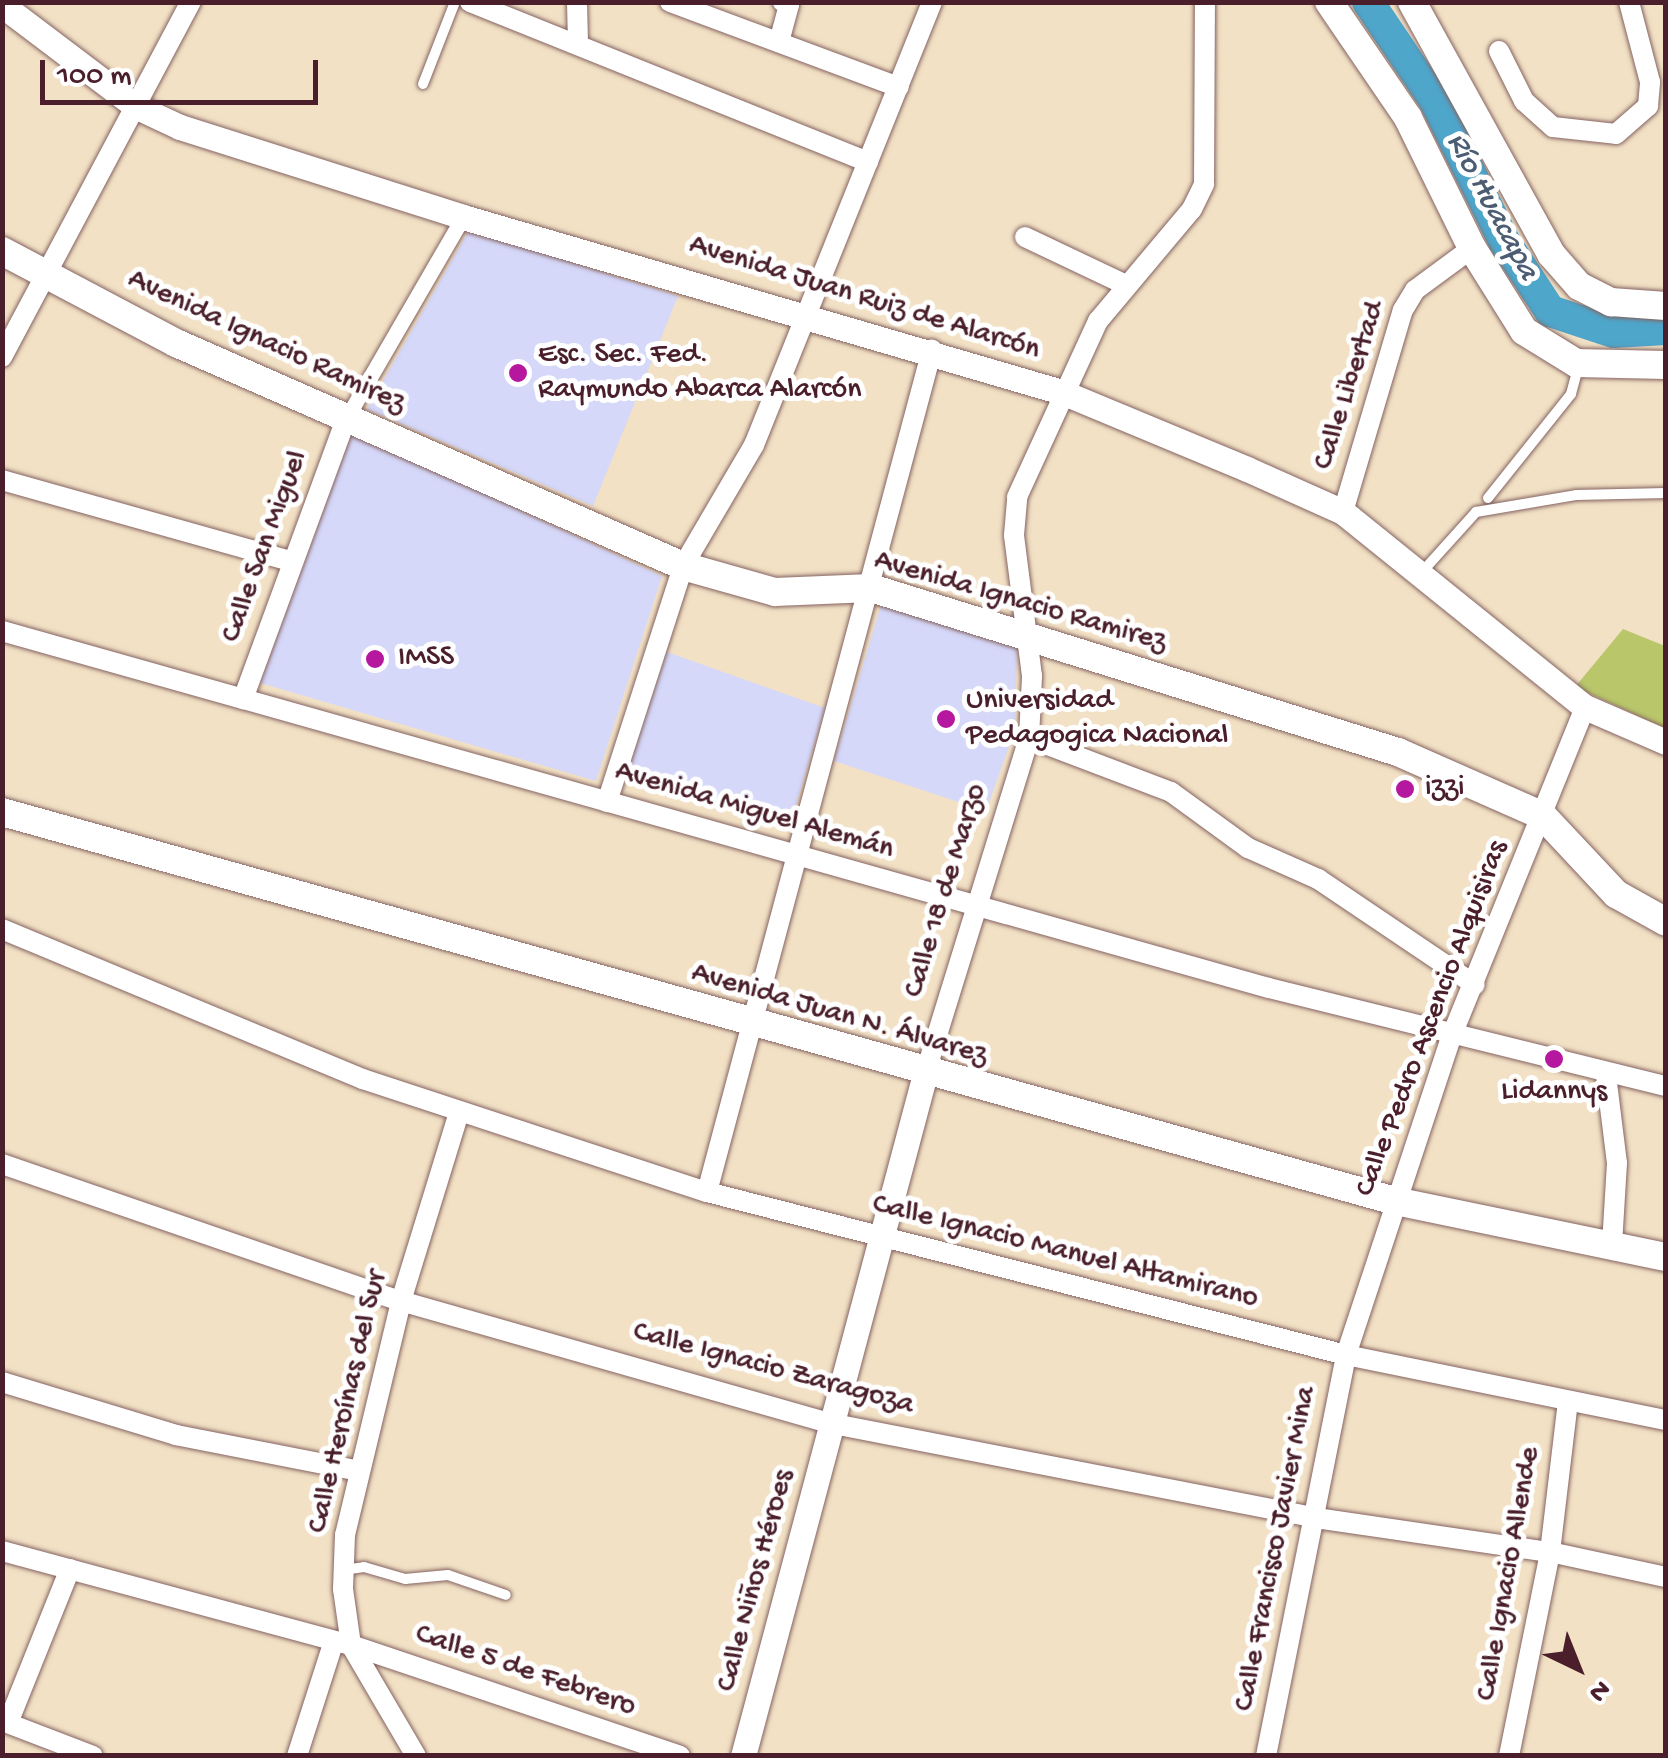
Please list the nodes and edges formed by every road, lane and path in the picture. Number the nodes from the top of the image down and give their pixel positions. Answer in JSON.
{"nodes":[{"id":1,"x":192,"y":2,"type":"edge"},
{"id":2,"x":455,"y":2,"type":"edge"},
{"id":3,"x":470,"y":2,"type":"edge"},
{"id":4,"x":577,"y":2,"type":"edge"},
{"id":5,"x":670,"y":2,"type":"edge"},
{"id":6,"x":783,"y":2,"type":"edge"},
{"id":7,"x":932,"y":2,"type":"edge"},
{"id":8,"x":1205,"y":2,"type":"edge"},
{"id":9,"x":1329,"y":2,"type":"edge"},
{"id":10,"x":1412,"y":2,"type":"edge"},
{"id":11,"x":1629,"y":2,"type":"edge"},
{"id":12,"x":2,"y":5,"type":"edge"},
{"id":13,"x":778,"y":42,"type":"junction"},
{"id":14,"x":578,"y":44,"type":"junction"},
{"id":15,"x":1499,"y":51,"type":"dead end"},
{"id":16,"x":423,"y":84,"type":"dead end"},
{"id":17,"x":898,"y":87,"type":"junction"},
{"id":18,"x":137,"y":107,"type":"junction"},
{"id":19,"x":868,"y":162,"type":"junction"},
{"id":20,"x":463,"y":217,"type":"junction"},
{"id":21,"x":1025,"y":237,"type":"dead end"},
{"id":22,"x":1472,"y":248,"type":"junction"},
{"id":23,"x":2,"y":251,"type":"edge"},
{"id":24,"x":47,"y":274,"type":"junction"},
{"id":25,"x":1124,"y":284,"type":"junction"},
{"id":26,"x":1666,"y":306,"type":"edge"},
{"id":27,"x":803,"y":312,"type":"junction"},
{"id":28,"x":932,"y":350,"type":"junction"},
{"id":29,"x":2,"y":357,"type":"edge"},
{"id":30,"x":1579,"y":363,"type":"junction"},
{"id":31,"x":1666,"y":365,"type":"edge"},
{"id":32,"x":1062,"y":392,"type":"junction"},
{"id":33,"x":346,"y":418,"type":"junction"},
{"id":34,"x":2,"y":480,"type":"edge"},
{"id":35,"x":1666,"y":493,"type":"edge"},
{"id":36,"x":1488,"y":498,"type":"dead end"},
{"id":37,"x":1343,"y":512,"type":"junction"},
{"id":38,"x":291,"y":561,"type":"junction"},
{"id":39,"x":683,"y":566,"type":"junction"},
{"id":40,"x":1422,"y":572,"type":"junction"},
{"id":41,"x":871,"y":588,"type":"junction"},
{"id":42,"x":2,"y":630,"type":"edge"},
{"id":43,"x":1026,"y":636,"type":"junction"},
{"id":44,"x":243,"y":699,"type":"junction"},
{"id":45,"x":1585,"y":708,"type":"junction"},
{"id":46,"x":1028,"y":738,"type":"junction"},
{"id":47,"x":1666,"y":742,"type":"edge"},
{"id":48,"x":607,"y":802,"type":"junction"},
{"id":49,"x":2,"y":812,"type":"edge"},
{"id":50,"x":1543,"y":816,"type":"junction"},
{"id":51,"x":799,"y":856,"type":"junction"},
{"id":52,"x":974,"y":906,"type":"junction"},
{"id":53,"x":1666,"y":922,"type":"edge"},
{"id":54,"x":2,"y":929,"type":"edge"},
{"id":55,"x":1475,"y":985,"type":"junction"},
{"id":56,"x":754,"y":1026,"type":"junction"},
{"id":57,"x":1452,"y":1035,"type":"junction"},
{"id":58,"x":926,"y":1074,"type":"junction"},
{"id":59,"x":1606,"y":1075,"type":"junction"},
{"id":60,"x":1666,"y":1086,"type":"edge"},
{"id":61,"x":459,"y":1112,"type":"junction"},
{"id":62,"x":2,"y":1164,"type":"edge"},
{"id":63,"x":706,"y":1192,"type":"junction"},
{"id":64,"x":1395,"y":1202,"type":"junction"},
{"id":65,"x":882,"y":1239,"type":"junction"},
{"id":66,"x":1612,"y":1245,"type":"junction"},
{"id":67,"x":1666,"y":1257,"type":"edge"},
{"id":68,"x":401,"y":1301,"type":"junction"},
{"id":69,"x":1346,"y":1355,"type":"junction"},
{"id":70,"x":2,"y":1382,"type":"edge"},
{"id":71,"x":1568,"y":1401,"type":"junction"},
{"id":72,"x":1666,"y":1420,"type":"edge"},
{"id":73,"x":834,"y":1424,"type":"junction"},
{"id":74,"x":360,"y":1471,"type":"junction"},
{"id":75,"x":1316,"y":1518,"type":"junction"},
{"id":76,"x":2,"y":1551,"type":"edge"},
{"id":77,"x":1550,"y":1552,"type":"junction"},
{"id":78,"x":70,"y":1569,"type":"junction"},
{"id":79,"x":343,"y":1570,"type":"junction"},
{"id":80,"x":1666,"y":1577,"type":"edge"},
{"id":81,"x":506,"y":1595,"type":"dead end"},
{"id":82,"x":343,"y":1643,"type":"junction"},
{"id":83,"x":5,"y":1722,"type":"edge"},
{"id":84,"x":93,"y":1756,"type":"edge"},
{"id":85,"x":297,"y":1756,"type":"edge"},
{"id":86,"x":416,"y":1756,"type":"edge"},
{"id":87,"x":680,"y":1756,"type":"edge"},
{"id":88,"x":743,"y":1756,"type":"edge"},
{"id":89,"x":1266,"y":1756,"type":"edge"},
{"id":90,"x":1509,"y":1756,"type":"edge"}],
"edges":[{"from":1,"to":18,"type":"street"},
{"from":2,"to":16,"type":"lane"},
{"from":3,"to":14,"type":"street"},
{"from":4,"to":14,"type":"street"},
{"from":5,"to":13,"type":"street"},
{"from":6,"to":13,"type":"street"},
{"from":7,"to":17,"type":"street"},
{"from":8,"to":25,"type":"street","name":"Calle 18 de Marzo"},
{"from":9,"to":22,"type":"main road"},
{"from":10,"to":26,"type":"main road"},
{"from":11,"to":15,"type":"street"},
{"from":12,"to":18,"type":"street","name":"Avenida Juan Ruiz de Alarcón"},
{"from":13,"to":17,"type":"street"},
{"from":14,"to":19,"type":"street"},
{"from":17,"to":19,"type":"street"},
{"from":18,"to":20,"type":"street","name":"Avenida Juan Ruiz de Alarcón"},
{"from":18,"to":24,"type":"street"},
{"from":19,"to":27,"type":"street"},
{"from":20,"to":27,"type":"street","name":"Avenida Juan Ruiz de Alarcón"},
{"from":20,"to":33,"type":"street"},
{"from":21,"to":25,"type":"street"},
{"from":22,"to":30,"type":"main road"},
{"from":22,"to":37,"type":"street","name":"Calle Libertad"},
{"from":23,"to":24,"type":"main road","name":"Avenida Ignacio Ramirez"},
{"from":24,"to":29,"type":"street"},
{"from":24,"to":33,"type":"main road","name":"Avenida Ignacio Ramirez"},
{"from":25,"to":32,"type":"street","name":"Calle 18 de Marzo"},
{"from":27,"to":28,"type":"street","name":"Avenida Juan Ruiz de Alarcón"},
{"from":27,"to":39,"type":"street"},
{"from":28,"to":32,"type":"street","name":"Avenida Juan Ruiz de Alarcón"},
{"from":28,"to":41,"type":"street"},
{"from":30,"to":31,"type":"main road"},
{"from":30,"to":36,"type":"lane"},
{"from":32,"to":37,"type":"street","name":"Avenida Juan Ruiz de Alarcón"},
{"from":32,"to":43,"type":"street","name":"Calle 18 de Marzo"},
{"from":33,"to":38,"type":"street","name":"Calle San Miguel"},
{"from":33,"to":39,"type":"main road","name":"Avenida Ignacio Ramirez"},
{"from":34,"to":38,"type":"street"},
{"from":35,"to":40,"type":"lane"},
{"from":37,"to":40,"type":"street","name":"Avenida Juan Ruiz de Alarcón"},
{"from":38,"to":44,"type":"street","name":"Calle San Miguel"},
{"from":39,"to":41,"type":"main road","name":"Avenida Ignacio Ramirez"},
{"from":39,"to":48,"type":"street"},
{"from":40,"to":45,"type":"street","name":"Avenida Juan Ruiz de Alarcón"},
{"from":41,"to":43,"type":"main road","name":"Avenida Ignacio Ramirez"},
{"from":41,"to":51,"type":"street"},
{"from":42,"to":44,"type":"street","name":"Avenida Miguel Alemán"},
{"from":43,"to":46,"type":"street","name":"Calle 18 de Marzo"},
{"from":43,"to":50,"type":"main road","name":"Avenida Ignacio Ramirez"},
{"from":44,"to":48,"type":"street","name":"Avenida Miguel Alemán"},
{"from":45,"to":47,"type":"street","name":"Avenida Juan Ruiz de Alarcón"},
{"from":45,"to":50,"type":"street","name":"Calle Pedro Ascencio Alquisiras"},
{"from":46,"to":52,"type":"street","name":"Calle 18 de Marzo"},
{"from":46,"to":55,"type":"street"},
{"from":48,"to":51,"type":"street","name":"Avenida Miguel Alemán"},
{"from":49,"to":56,"type":"main road","name":"Avenida Juan N. Álvarez"},
{"from":50,"to":53,"type":"main road","name":"Avenida Ignacio Ramirez"},
{"from":50,"to":55,"type":"street","name":"Calle Pedro Ascencio Alquisiras"},
{"from":51,"to":52,"type":"street","name":"Avenida Miguel Alemán"},
{"from":51,"to":56,"type":"street"},
{"from":52,"to":57,"type":"street","name":"Avenida Miguel Alemán"},
{"from":52,"to":58,"type":"street","name":"Calle 18 de Marzo"},
{"from":54,"to":61,"type":"street","name":"Calle Ignacio Manuel Altamirano"},
{"from":55,"to":57,"type":"street","name":"Calle Pedro Ascencio Alquisiras"},
{"from":56,"to":58,"type":"main road","name":"Avenida Juan N. Álvarez"},
{"from":56,"to":63,"type":"street"},
{"from":57,"to":59,"type":"street","name":"Avenida Miguel Alemán"},
{"from":57,"to":64,"type":"street","name":"Calle Pedro Ascencio Alquisiras"},
{"from":58,"to":64,"type":"main road","name":"Avenida Juan N. Álvarez"},
{"from":58,"to":65,"type":"street","name":"Calle 18 de Marzo"},
{"from":59,"to":60,"type":"street","name":"Avenida Miguel Alemán"},
{"from":59,"to":66,"type":"street"},
{"from":61,"to":63,"type":"street","name":"Calle Ignacio Manuel Altamirano"},
{"from":61,"to":68,"type":"street","name":"Calle Heroínas del Sur"},
{"from":62,"to":68,"type":"street","name":"Calle Ignacio Zaragoza"},
{"from":63,"to":65,"type":"street","name":"Calle Ignacio Manuel Altamirano"},
{"from":64,"to":66,"type":"main road","name":"Avenida Juan N. Álvarez"},
{"from":64,"to":69,"type":"street","name":"Calle Pedro Ascencio Alquisiras"},
{"from":65,"to":69,"type":"street","name":"Calle Ignacio Manuel Altamirano"},
{"from":65,"to":73,"type":"street","name":"Calle 18 de Marzo"},
{"from":66,"to":67,"type":"main road","name":"Avenida Juan N. Álvarez"},
{"from":68,"to":73,"type":"street","name":"Calle Ignacio Zaragoza"},
{"from":68,"to":74,"type":"street","name":"Calle Heroínas del Sur"},
{"from":69,"to":71,"type":"street","name":"Calle Ignacio Manuel Altamirano"},
{"from":69,"to":75,"type":"street","name":"Calle Francisco Javier Mina"},
{"from":70,"to":74,"type":"street"},
{"from":71,"to":72,"type":"street","name":"Calle Ignacio Manuel Altamirano"},
{"from":71,"to":77,"type":"street","name":"Calle Ignacio Allende"},
{"from":73,"to":75,"type":"street","name":"Calle Ignacio Zaragoza"},
{"from":73,"to":88,"type":"street","name":"Calle Niños Héroes"},
{"from":74,"to":79,"type":"street","name":"Calle Heroínas del Sur"},
{"from":75,"to":77,"type":"street","name":"Calle Ignacio Zaragoza"},
{"from":75,"to":89,"type":"street","name":"Calle Francisco Javier Mina"},
{"from":76,"to":78,"type":"street","name":"Calle 5 de Febrero"},
{"from":77,"to":80,"type":"street","name":"Calle Ignacio Zaragoza"},
{"from":77,"to":90,"type":"street","name":"Calle Ignacio Allende"},
{"from":78,"to":82,"type":"street","name":"Calle 5 de Febrero"},
{"from":78,"to":83,"type":"street"},
{"from":79,"to":81,"type":"lane"},
{"from":79,"to":82,"type":"street","name":"Calle Heroínas del Sur"},
{"from":82,"to":85,"type":"street"},
{"from":82,"to":86,"type":"street","name":"Calle Heroínas del Sur"},
{"from":82,"to":87,"type":"street","name":"Calle 5 de Febrero"},
{"from":83,"to":84,"type":"street"}]}
